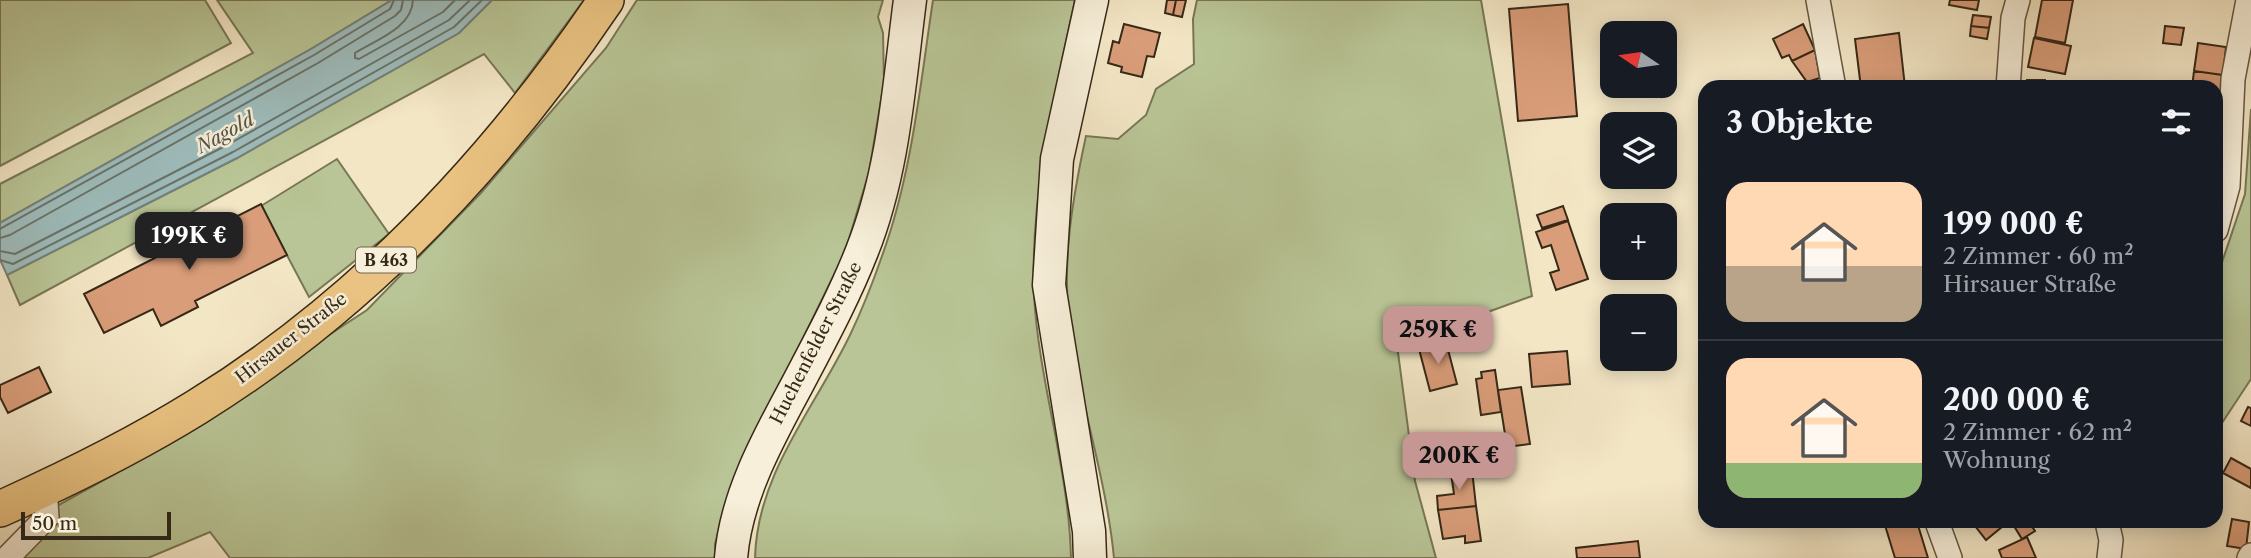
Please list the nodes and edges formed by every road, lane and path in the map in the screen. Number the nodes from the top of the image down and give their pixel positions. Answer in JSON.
{"nodes":[{"id":1,"x":606,"y":0,"type":"edge"},
{"id":2,"x":910,"y":0,"type":"edge"},
{"id":3,"x":1092,"y":0,"type":"edge"},
{"id":4,"x":2018,"y":0,"type":"edge"},
{"id":5,"x":2248,"y":0,"type":"edge"},
{"id":6,"x":1816,"y":2,"type":"edge"},
{"id":7,"x":1832,"y":80,"type":"edge"},
{"id":8,"x":2009,"y":80,"type":"edge"},
{"id":9,"x":2223,"y":204,"type":"edge"},
{"id":10,"x":45,"y":489,"type":"junction"},
{"id":11,"x":0,"y":509,"type":"edge"},
{"id":12,"x":1939,"y":528,"type":"edge"},
{"id":13,"x":2108,"y":528,"type":"edge"},
{"id":14,"x":7,"y":558,"type":"edge"},
{"id":15,"x":731,"y":558,"type":"edge"},
{"id":16,"x":1090,"y":558,"type":"edge"},
{"id":17,"x":1950,"y":558,"type":"edge"},
{"id":18,"x":2109,"y":558,"type":"edge"}],
"edges":[{"from":1,"to":10,"type":"main road","name":"Hirsauer Straße","number":"B 463"},
{"from":2,"to":15,"type":"main road","name":"Huchenfelder Straße"},
{"from":3,"to":16,"type":"main road"},
{"from":4,"to":8,"type":"street"},
{"from":5,"to":9,"type":"street"},
{"from":6,"to":7,"type":"street"},
{"from":10,"to":11,"type":"main road","name":"Hirsauer Straße","number":"B 463"},
{"from":10,"to":14,"type":"street"},
{"from":12,"to":17,"type":"street"},
{"from":13,"to":18,"type":"street"}]}
